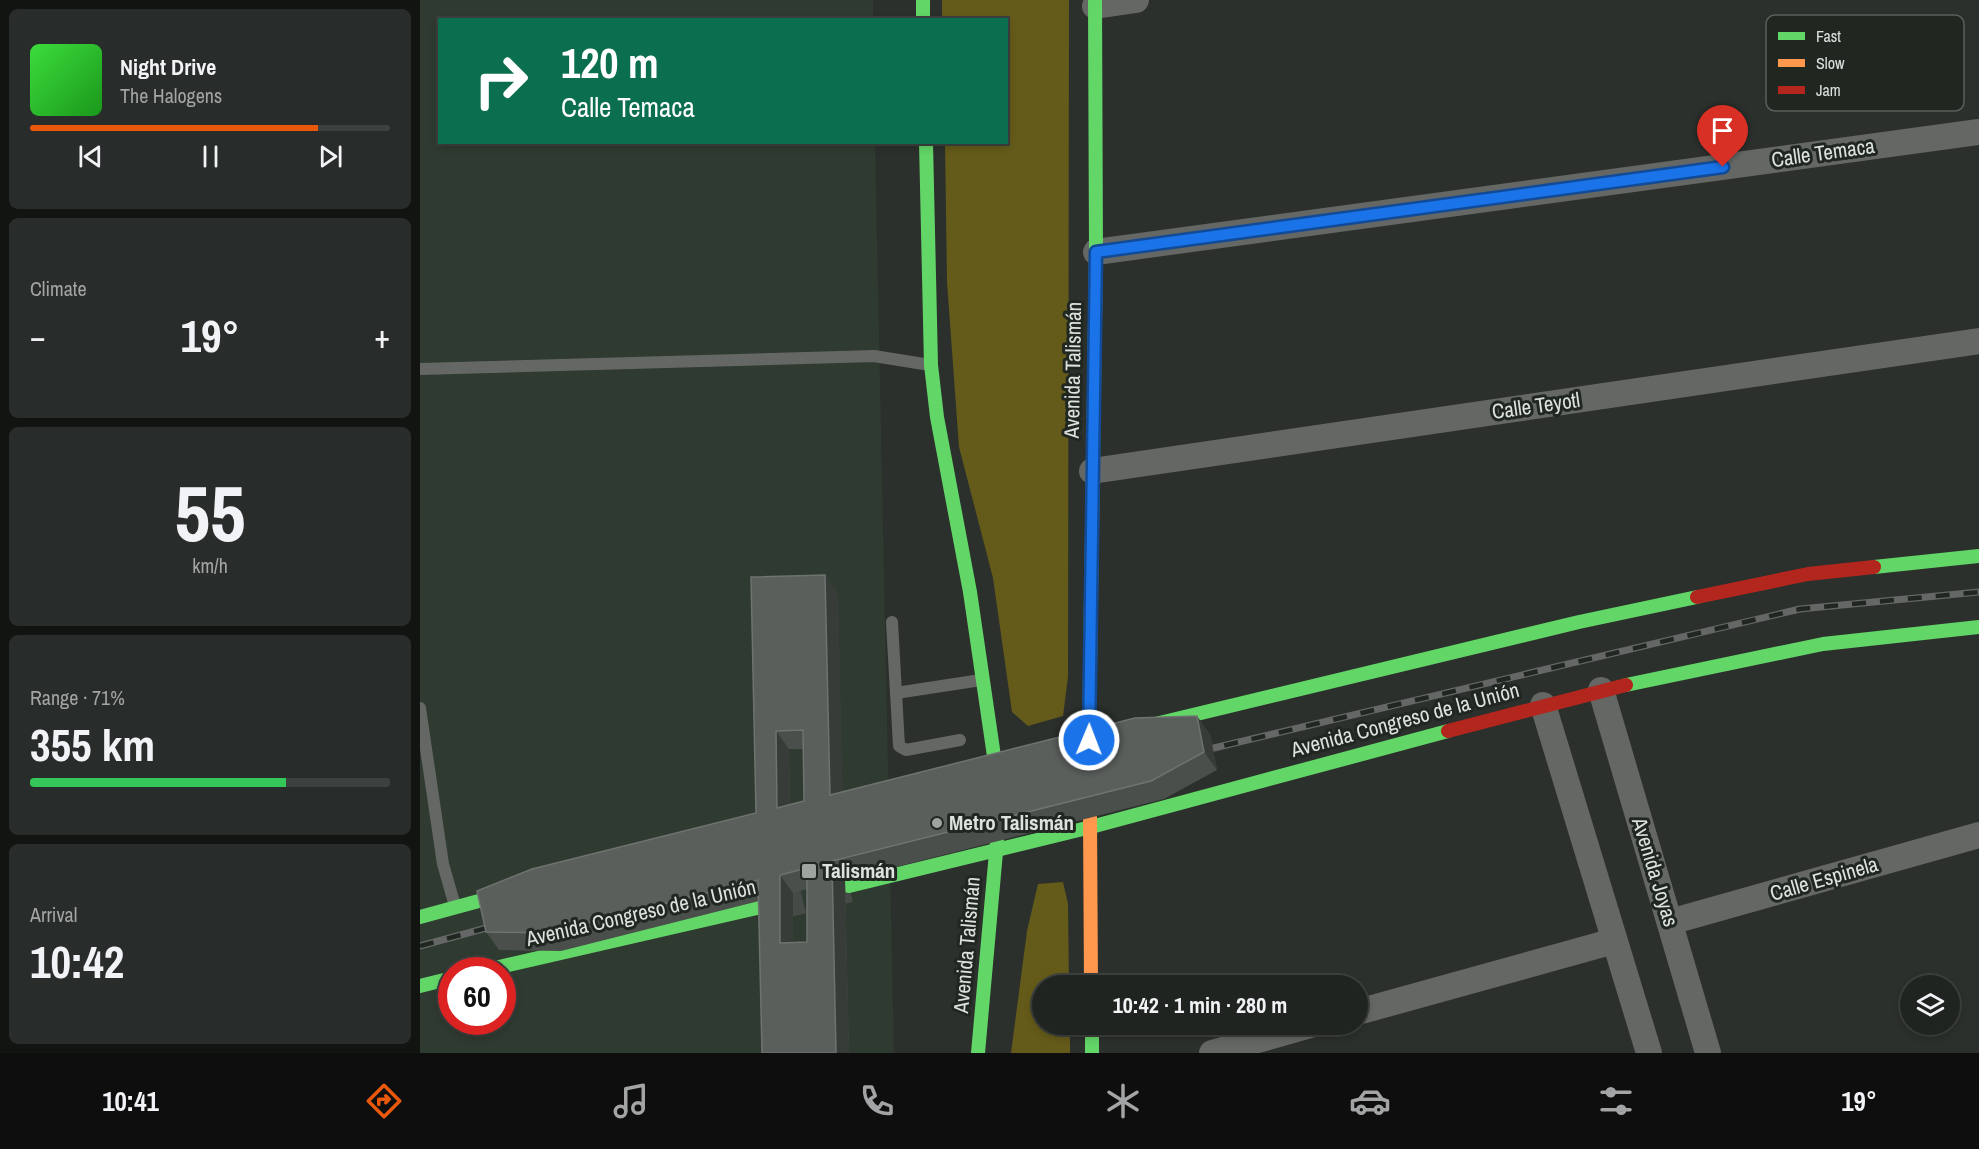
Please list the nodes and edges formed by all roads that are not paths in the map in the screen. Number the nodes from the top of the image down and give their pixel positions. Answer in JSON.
{"nodes":[{"id":1,"x":922,"y":0,"type":"edge"},
{"id":2,"x":1136,"y":0,"type":"edge"},
{"id":3,"x":1095,"y":3,"type":"edge"},
{"id":4,"x":923,"y":18,"type":"edge"},
{"id":5,"x":1979,"y":132,"type":"edge"},
{"id":6,"x":926,"y":144,"type":"edge"},
{"id":7,"x":1096,"y":252,"type":"junction"},
{"id":8,"x":1979,"y":341,"type":"edge"},
{"id":9,"x":932,"y":365,"type":"junction"},
{"id":10,"x":420,"y":369,"type":"edge"},
{"id":11,"x":1092,"y":471,"type":"junction"},
{"id":12,"x":1979,"y":556,"type":"edge"},
{"id":13,"x":892,"y":622,"type":"dead end"},
{"id":14,"x":1979,"y":627,"type":"edge"},
{"id":15,"x":983,"y":679,"type":"junction"},
{"id":16,"x":1601,"y":690,"type":"junction"},
{"id":17,"x":896,"y":693,"type":"junction"},
{"id":18,"x":1543,"y":705,"type":"junction"},
{"id":19,"x":420,"y":708,"type":"edge"},
{"id":20,"x":1137,"y":729,"type":"edge"},
{"id":21,"x":1108,"y":735,"type":"edge"},
{"id":22,"x":960,"y":740,"type":"dead end"},
{"id":23,"x":995,"y":763,"type":"edge"},
{"id":24,"x":1091,"y":822,"type":"junction"},
{"id":25,"x":1979,"y":835,"type":"edge"},
{"id":26,"x":997,"y":846,"type":"junction"},
{"id":27,"x":534,"y":886,"type":"edge"},
{"id":28,"x":849,"y":886,"type":"tunnel mouth"},
{"id":29,"x":770,"y":905,"type":"tunnel mouth"},
{"id":30,"x":455,"y":908,"type":"junction"},
{"id":31,"x":420,"y":917,"type":"edge"},
{"id":32,"x":1670,"y":922,"type":"junction"},
{"id":33,"x":1614,"y":941,"type":"junction"},
{"id":34,"x":516,"y":963,"type":"edge"},
{"id":35,"x":1092,"y":975,"type":"edge"},
{"id":36,"x":438,"y":982,"type":"edge"},
{"id":37,"x":420,"y":986,"type":"edge"},
{"id":38,"x":1368,"y":1009,"type":"edge"},
{"id":39,"x":1092,"y":1035,"type":"edge"},
{"id":40,"x":1275,"y":1035,"type":"edge"},
{"id":41,"x":978,"y":1053,"type":"edge"},
{"id":42,"x":1092,"y":1053,"type":"edge"},
{"id":43,"x":1212,"y":1053,"type":"edge"},
{"id":44,"x":1649,"y":1053,"type":"edge"},
{"id":45,"x":1708,"y":1053,"type":"edge"}],
"edges":[{"from":1,"to":4,"type":"main road"},
{"from":2,"to":3,"type":"street"},
{"from":3,"to":7,"type":"main road","name":"Avenida Talismán"},
{"from":5,"to":7,"type":"street","name":"Calle Temaca"},
{"from":6,"to":9,"type":"main road"},
{"from":7,"to":11,"type":"main road","name":"Avenida Talismán"},
{"from":8,"to":11,"type":"street","name":"Calle Teyotl"},
{"from":9,"to":10,"type":"lane"},
{"from":9,"to":15,"type":"main road"},
{"from":11,"to":21,"type":"main road","name":"Avenida Talismán"},
{"from":12,"to":20,"type":"main road"},
{"from":13,"to":17,"type":"lane"},
{"from":14,"to":16,"type":"main road","name":"Avenida Congreso de la Unión"},
{"from":15,"to":17,"type":"lane"},
{"from":15,"to":23,"type":"main road"},
{"from":16,"to":18,"type":"main road","name":"Avenida Congreso de la Unión"},
{"from":16,"to":32,"type":"street","name":"Avenida Joyas"},
{"from":17,"to":22,"type":"lane"},
{"from":18,"to":24,"type":"main road","name":"Avenida Congreso de la Unión"},
{"from":18,"to":33,"type":"street"},
{"from":19,"to":30,"type":"lane"},
{"from":24,"to":26,"type":"main road","name":"Avenida Congreso de la Unión"},
{"from":24,"to":35,"type":"main road"},
{"from":25,"to":32,"type":"street","name":"Calle Espinela"},
{"from":26,"to":28,"type":"main road","name":"Avenida Congreso de la Unión"},
{"from":26,"to":41,"type":"main road","name":"Avenida Talismán"},
{"from":27,"to":30,"type":"main road"},
{"from":29,"to":34,"type":"main road","name":"Avenida Congreso de la Unión"},
{"from":30,"to":31,"type":"main road"},
{"from":32,"to":45,"type":"street","name":"Avenida Joyas"},
{"from":33,"to":38,"type":"street"},
{"from":33,"to":44,"type":"street"},
{"from":36,"to":37,"type":"main road"},
{"from":39,"to":42,"type":"main road"},
{"from":40,"to":43,"type":"street"}]}
